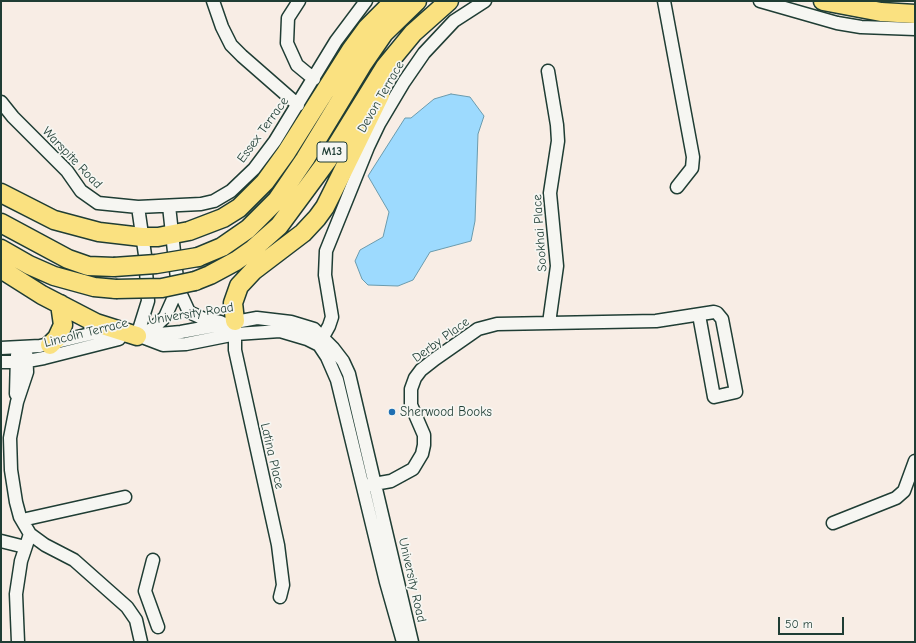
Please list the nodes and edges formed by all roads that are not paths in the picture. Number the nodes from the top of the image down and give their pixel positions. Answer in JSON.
{"nodes":[{"id":1,"x":213,"y":1,"type":"edge"},
{"id":2,"x":299,"y":1,"type":"edge"},
{"id":3,"x":366,"y":1,"type":"edge"},
{"id":4,"x":394,"y":1,"type":"edge"},
{"id":5,"x":417,"y":1,"type":"edge"},
{"id":6,"x":449,"y":1,"type":"edge"},
{"id":7,"x":485,"y":1,"type":"edge"},
{"id":8,"x":664,"y":1,"type":"edge"},
{"id":9,"x":760,"y":1,"type":"edge"},
{"id":10,"x":823,"y":1,"type":"edge"},
{"id":11,"x":915,"y":14,"type":"edge"},
{"id":12,"x":915,"y":29,"type":"edge"},
{"id":13,"x":405,"y":42,"type":"junction"},
{"id":14,"x":548,"y":71,"type":"dead end"},
{"id":15,"x":314,"y":79,"type":"junction"},
{"id":16,"x":1,"y":102,"type":"edge"},
{"id":17,"x":298,"y":105,"type":"junction"},
{"id":18,"x":677,"y":187,"type":"dead end"},
{"id":19,"x":1,"y":193,"type":"edge"},
{"id":20,"x":169,"y":206,"type":"junction"},
{"id":21,"x":138,"y":207,"type":"junction"},
{"id":22,"x":1,"y":223,"type":"edge"},
{"id":23,"x":173,"y":235,"type":"junction"},
{"id":24,"x":142,"y":237,"type":"junction"},
{"id":25,"x":1,"y":249,"type":"edge"},
{"id":26,"x":1,"y":269,"type":"edge"},
{"id":27,"x":178,"y":288,"type":"junction"},
{"id":28,"x":60,"y":304,"type":"junction"},
{"id":29,"x":699,"y":315,"type":"junction"},
{"id":30,"x":550,"y":323,"type":"junction"},
{"id":31,"x":232,"y":326,"type":"junction"},
{"id":32,"x":137,"y":336,"type":"junction"},
{"id":33,"x":321,"y":341,"type":"junction"},
{"id":34,"x":50,"y":344,"type":"junction"},
{"id":35,"x":1,"y":348,"type":"edge"},
{"id":36,"x":22,"y":348,"type":"junction"},
{"id":37,"x":1,"y":362,"type":"edge"},
{"id":38,"x":22,"y":362,"type":"junction"},
{"id":39,"x":915,"y":461,"type":"edge"},
{"id":40,"x":369,"y":485,"type":"junction"},
{"id":41,"x":125,"y":497,"type":"dead end"},
{"id":42,"x":22,"y":520,"type":"junction"},
{"id":43,"x":833,"y":523,"type":"dead end"},
{"id":44,"x":30,"y":534,"type":"junction"},
{"id":45,"x":1,"y":540,"type":"edge"},
{"id":46,"x":25,"y":547,"type":"junction"},
{"id":47,"x":153,"y":560,"type":"dead end"},
{"id":48,"x":388,"y":563,"type":"junction"},
{"id":49,"x":280,"y":597,"type":"dead end"},
{"id":50,"x":158,"y":627,"type":"dead end"},
{"id":51,"x":18,"y":642,"type":"edge"},
{"id":52,"x":141,"y":642,"type":"edge"},
{"id":53,"x":403,"y":642,"type":"edge"},
{"id":54,"x":412,"y":642,"type":"edge"}],
"edges":[{"from":1,"to":17,"type":"street"},
{"from":2,"to":15,"type":"street"},
{"from":3,"to":15,"type":"street","name":"Essex Terrace"},
{"from":4,"to":23,"type":"highway"},
{"from":5,"to":22,"type":"highway","number":"M13","bridge":true},
{"from":6,"to":13,"type":"highway","number":"M13"},
{"from":7,"to":33,"type":"street","name":"Devon Terrace"},
{"from":8,"to":18,"type":"street"},
{"from":9,"to":12,"type":"street"},
{"from":10,"to":11,"type":"highway"},
{"from":13,"to":25,"type":"highway","number":"M13","bridge":true},
{"from":13,"to":31,"type":"highway"},
{"from":14,"to":30,"type":"street","name":"Sookhai Place"},
{"from":15,"to":17,"type":"street","name":"Essex Terrace"},
{"from":16,"to":21,"type":"street","name":"Warspite Road"},
{"from":17,"to":20,"type":"street","name":"Essex Terrace"},
{"from":19,"to":24,"type":"highway"},
{"from":20,"to":21,"type":"street","name":"Essex Terrace"},
{"from":20,"to":23,"type":"street"},
{"from":21,"to":24,"type":"street"},
{"from":23,"to":24,"type":"highway"},
{"from":23,"to":27,"type":"street"},
{"from":24,"to":32,"type":"street"},
{"from":26,"to":28,"type":"highway"},
{"from":27,"to":31,"type":"street"},
{"from":27,"to":32,"type":"street"},
{"from":28,"to":32,"type":"highway"},
{"from":28,"to":34,"type":"highway"},
{"from":29,"to":29,"type":"street","name":"Derby Place"},
{"from":29,"to":30,"type":"street","name":"Derby Place"},
{"from":30,"to":40,"type":"street","name":"Derby Place"},
{"from":31,"to":32,"type":"street","name":"University Road"},
{"from":31,"to":33,"type":"street","name":"University Road"},
{"from":31,"to":49,"type":"street","name":"Latina Place"},
{"from":32,"to":34,"type":"street","name":"Lincoln Terrace"},
{"from":32,"to":38,"type":"street","name":"Lincoln Terrace"},
{"from":33,"to":40,"type":"street","name":"University Road"},
{"from":34,"to":36,"type":"street","name":"Lincoln Terrace"},
{"from":35,"to":36,"type":"street","name":"Lincoln Terrace"},
{"from":36,"to":38,"type":"street"},
{"from":37,"to":38,"type":"street","name":"Lincoln Terrace"},
{"from":38,"to":42,"type":"street"},
{"from":39,"to":43,"type":"street"},
{"from":40,"to":48,"type":"street","name":"University Road"},
{"from":41,"to":42,"type":"street"},
{"from":42,"to":44,"type":"street"},
{"from":44,"to":46,"type":"street"},
{"from":44,"to":52,"type":"street"},
{"from":45,"to":46,"type":"street"},
{"from":46,"to":51,"type":"street"},
{"from":47,"to":50,"type":"street"},
{"from":48,"to":53,"type":"street","name":"University Road"},
{"from":48,"to":54,"type":"street","name":"University Road"}]}
